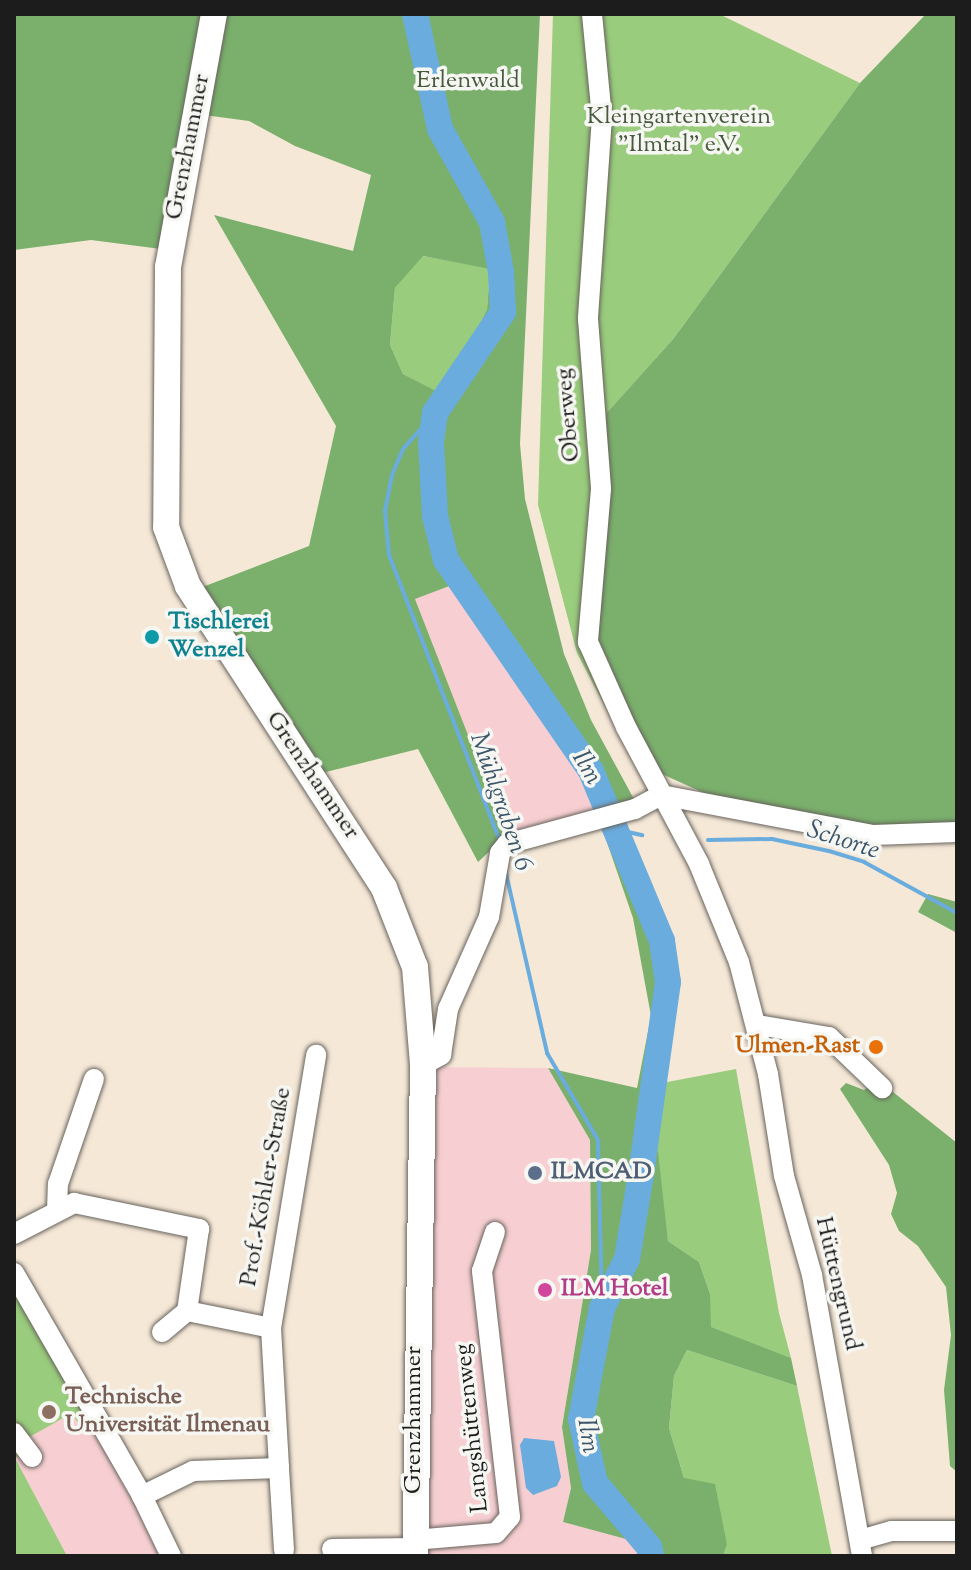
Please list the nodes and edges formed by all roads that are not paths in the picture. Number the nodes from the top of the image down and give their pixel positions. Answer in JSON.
{"nodes":[{"id":1,"x":214,"y":14,"type":"edge"},
{"id":2,"x":592,"y":14,"type":"edge"},
{"id":3,"x":661,"y":795,"type":"junction"},
{"id":4,"x":957,"y":832,"type":"edge"},
{"id":5,"x":758,"y":1025,"type":"junction"},
{"id":6,"x":316,"y":1055,"type":"dead end"},
{"id":7,"x":423,"y":1065,"type":"junction"},
{"id":8,"x":94,"y":1079,"type":"dead end"},
{"id":9,"x":882,"y":1088,"type":"dead end"},
{"id":10,"x":57,"y":1210,"type":"junction"},
{"id":11,"x":495,"y":1232,"type":"dead end"},
{"id":12,"x":14,"y":1234,"type":"edge"},
{"id":13,"x":14,"y":1273,"type":"edge"},
{"id":14,"x":187,"y":1311,"type":"junction"},
{"id":15,"x":271,"y":1328,"type":"junction"},
{"id":16,"x":162,"y":1332,"type":"dead end"},
{"id":17,"x":14,"y":1433,"type":"edge"},
{"id":18,"x":32,"y":1457,"type":"dead end"},
{"id":19,"x":279,"y":1468,"type":"junction"},
{"id":20,"x":142,"y":1496,"type":"junction"},
{"id":21,"x":957,"y":1531,"type":"edge"},
{"id":22,"x":415,"y":1548,"type":"edge"},
{"id":23,"x":861,"y":1548,"type":"edge"},
{"id":24,"x":332,"y":1549,"type":"dead end"},
{"id":25,"x":284,"y":1550,"type":"dead end"},
{"id":26,"x":171,"y":1556,"type":"edge"}],
"edges":[{"from":1,"to":7,"type":"main road","name":"Grenzhammer"},
{"from":2,"to":3,"type":"street","name":"Oberweg"},
{"from":3,"to":4,"type":"street"},
{"from":3,"to":5,"type":"street","name":"Hüttengrund"},
{"from":3,"to":7,"type":"street"},
{"from":5,"to":9,"type":"street"},
{"from":5,"to":23,"type":"street","name":"Hüttengrund"},
{"from":6,"to":15,"type":"street","name":"Prof.-Köhler-Straße"},
{"from":7,"to":22,"type":"main road","name":"Grenzhammer"},
{"from":8,"to":10,"type":"street"},
{"from":10,"to":12,"type":"street"},
{"from":10,"to":14,"type":"street"},
{"from":11,"to":22,"type":"street","name":"Langshüttenweg"},
{"from":13,"to":20,"type":"street"},
{"from":14,"to":15,"type":"street","name":"Prof.-Köhler-Straße"},
{"from":14,"to":16,"type":"street"},
{"from":15,"to":19,"type":"street","name":"Prof.-Köhler-Straße"},
{"from":17,"to":18,"type":"street"},
{"from":19,"to":20,"type":"street"},
{"from":19,"to":25,"type":"street","name":"Prof.-Köhler-Straße"},
{"from":20,"to":26,"type":"street"},
{"from":21,"to":23,"type":"street"},
{"from":22,"to":24,"type":"street","name":"Langshüttenweg"}]}
